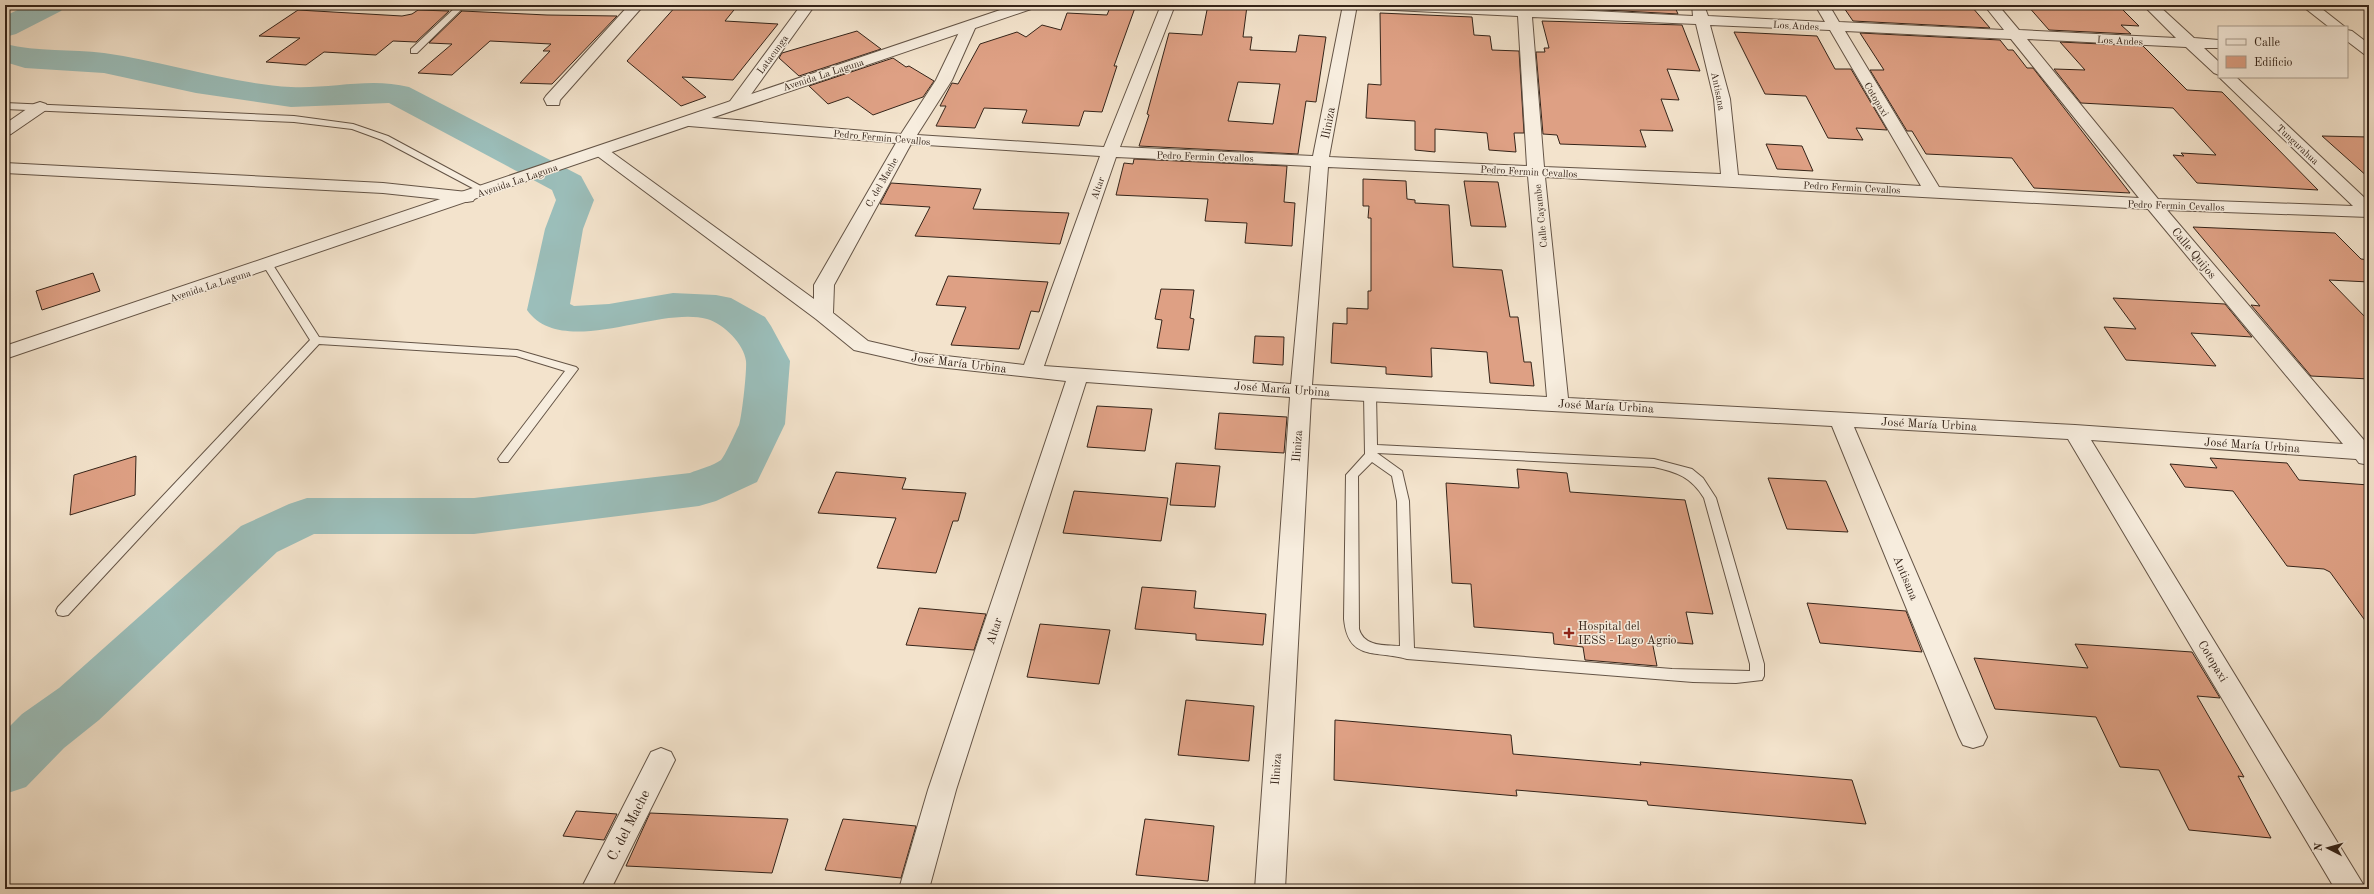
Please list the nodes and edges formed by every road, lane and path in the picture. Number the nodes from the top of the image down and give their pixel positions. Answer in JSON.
{"nodes":[{"id":1,"x":462,"y":5,"type":"edge"},
{"id":2,"x":637,"y":5,"type":"edge"},
{"id":3,"x":808,"y":5,"type":"edge"},
{"id":4,"x":1028,"y":5,"type":"edge"},
{"id":5,"x":1168,"y":5,"type":"edge"},
{"id":6,"x":1350,"y":5,"type":"edge"},
{"id":7,"x":1373,"y":5,"type":"edge"},
{"id":8,"x":1698,"y":5,"type":"edge"},
{"id":9,"x":1822,"y":5,"type":"edge"},
{"id":10,"x":1991,"y":5,"type":"edge"},
{"id":11,"x":2150,"y":5,"type":"edge"},
{"id":12,"x":2308,"y":5,"type":"edge"},
{"id":13,"x":1524,"y":9,"type":"edge"},
{"id":14,"x":1703,"y":20,"type":"junction"},
{"id":15,"x":969,"y":26,"type":"junction"},
{"id":16,"x":1833,"y":26,"type":"junction"},
{"id":17,"x":2337,"y":26,"type":"edge"},
{"id":18,"x":2016,"y":35,"type":"junction"},
{"id":19,"x":2348,"y":35,"type":"edge"},
{"id":20,"x":2191,"y":43,"type":"junction"},
{"id":21,"x":2218,"y":44,"type":"edge"},
{"id":22,"x":2348,"y":49,"type":"edge"},
{"id":23,"x":2369,"y":50,"type":"edge"},
{"id":24,"x":414,"y":51,"type":"dead end"},
{"id":25,"x":2218,"y":69,"type":"edge"},
{"id":26,"x":2228,"y":78,"type":"edge"},
{"id":27,"x":553,"y":102,"type":"dead end"},
{"id":28,"x":736,"y":104,"type":"junction"},
{"id":29,"x":5,"y":106,"type":"edge"},
{"id":30,"x":40,"y":107,"type":"junction"},
{"id":31,"x":689,"y":121,"type":"junction"},
{"id":32,"x":5,"y":131,"type":"edge"},
{"id":33,"x":906,"y":139,"type":"junction"},
{"id":34,"x":600,"y":152,"type":"junction"},
{"id":35,"x":1110,"y":152,"type":"junction"},
{"id":36,"x":1320,"y":161,"type":"junction"},
{"id":37,"x":5,"y":168,"type":"edge"},
{"id":38,"x":1536,"y":172,"type":"junction"},
{"id":39,"x":1730,"y":180,"type":"junction"},
{"id":40,"x":485,"y":191,"type":"junction"},
{"id":41,"x":1933,"y":191,"type":"junction"},
{"id":42,"x":467,"y":197,"type":"junction"},
{"id":43,"x":2153,"y":204,"type":"junction"},
{"id":44,"x":2369,"y":212,"type":"edge"},
{"id":45,"x":268,"y":265,"type":"junction"},
{"id":46,"x":824,"y":314,"type":"junction"},
{"id":47,"x":316,"y":340,"type":"junction"},
{"id":48,"x":5,"y":353,"type":"edge"},
{"id":49,"x":1032,"y":372,"type":"junction"},
{"id":50,"x":1078,"y":375,"type":"junction"},
{"id":51,"x":1301,"y":391,"type":"junction"},
{"id":52,"x":1370,"y":394,"type":"junction"},
{"id":53,"x":1558,"y":403,"type":"junction"},
{"id":54,"x":1840,"y":419,"type":"junction"},
{"id":55,"x":2075,"y":432,"type":"junction"},
{"id":56,"x":1371,"y":452,"type":"junction"},
{"id":57,"x":2367,"y":455,"type":"edge"},
{"id":58,"x":504,"y":459,"type":"dead end"},
{"id":59,"x":63,"y":611,"type":"dead end"},
{"id":60,"x":1407,"y":653,"type":"junction"},
{"id":61,"x":1972,"y":737,"type":"dead end"},
{"id":62,"x":661,"y":760,"type":"dead end"},
{"id":63,"x":596,"y":889,"type":"edge"},
{"id":64,"x":914,"y":889,"type":"edge"},
{"id":65,"x":1270,"y":889,"type":"edge"},
{"id":66,"x":2351,"y":889,"type":"edge"}],
"edges":[{"from":1,"to":24,"type":"lane"},
{"from":2,"to":27,"type":"street"},
{"from":3,"to":28,"type":"street","name":"Latacunga"},
{"from":4,"to":15,"type":"street","name":"Avenida La Laguna"},
{"from":5,"to":35,"type":"street","name":"Altar"},
{"from":6,"to":36,"type":"street","name":"Iliniza"},
{"from":7,"to":13,"type":"street","name":"Los Andes"},
{"from":8,"to":14,"type":"street","name":"Antisana"},
{"from":9,"to":16,"type":"street","name":"Cotopaxi"},
{"from":10,"to":18,"type":"street","name":"Calle Quijos"},
{"from":11,"to":20,"type":"street"},
{"from":12,"to":17,"type":"street"},
{"from":13,"to":14,"type":"street","name":"Los Andes"},
{"from":13,"to":38,"type":"street","name":"Calle Cayambe"},
{"from":14,"to":16,"type":"street","name":"Los Andes"},
{"from":14,"to":39,"type":"street","name":"Antisana"},
{"from":15,"to":28,"type":"street","name":"Avenida La Laguna"},
{"from":15,"to":33,"type":"street","name":"C. del Mache"},
{"from":16,"to":18,"type":"street","name":"Los Andes"},
{"from":16,"to":41,"type":"street","name":"Cotopaxi"},
{"from":18,"to":20,"type":"street","name":"Los Andes"},
{"from":18,"to":43,"type":"street","name":"Calle Quijos"},
{"from":19,"to":23,"type":"street"},
{"from":20,"to":21,"type":"street","name":"Los Andes"},
{"from":20,"to":25,"type":"street"},
{"from":22,"to":23,"type":"street"},
{"from":26,"to":44,"type":"street","name":"Tungurahua"},
{"from":28,"to":31,"type":"street","name":"Avenida La Laguna"},
{"from":29,"to":30,"type":"lane"},
{"from":30,"to":32,"type":"street"},
{"from":30,"to":40,"type":"lane"},
{"from":31,"to":33,"type":"street","name":"Pedro Fermin Cevallos"},
{"from":31,"to":34,"type":"street","name":"Avenida La Laguna"},
{"from":33,"to":35,"type":"street","name":"Pedro Fermin Cevallos"},
{"from":33,"to":46,"type":"street","name":"C. del Mache"},
{"from":34,"to":40,"type":"street","name":"Avenida La Laguna"},
{"from":34,"to":46,"type":"street"},
{"from":35,"to":36,"type":"street","name":"Pedro Fermin Cevallos"},
{"from":35,"to":49,"type":"street","name":"Altar"},
{"from":36,"to":38,"type":"street","name":"Pedro Fermin Cevallos"},
{"from":36,"to":51,"type":"street","name":"Iliniza"},
{"from":37,"to":42,"type":"street"},
{"from":38,"to":39,"type":"street","name":"Pedro Fermin Cevallos"},
{"from":38,"to":53,"type":"street","name":"Calle Cayambe"},
{"from":39,"to":41,"type":"street","name":"Pedro Fermin Cevallos"},
{"from":40,"to":42,"type":"street","name":"Avenida La Laguna"},
{"from":41,"to":43,"type":"street","name":"Pedro Fermin Cevallos"},
{"from":42,"to":45,"type":"street","name":"Avenida La Laguna"},
{"from":43,"to":44,"type":"street","name":"Pedro Fermin Cevallos"},
{"from":43,"to":57,"type":"street","name":"Calle Quijos"},
{"from":45,"to":47,"type":"lane"},
{"from":45,"to":48,"type":"street","name":"Avenida La Laguna"},
{"from":46,"to":49,"type":"street","name":"José María Urbina"},
{"from":47,"to":58,"type":"lane"},
{"from":47,"to":59,"type":"lane"},
{"from":49,"to":50,"type":"street","name":"José María Urbina"},
{"from":50,"to":51,"type":"street","name":"José María Urbina"},
{"from":50,"to":64,"type":"street","name":"Altar"},
{"from":51,"to":52,"type":"street","name":"José María Urbina"},
{"from":51,"to":65,"type":"street","name":"Iliniza"},
{"from":52,"to":53,"type":"street","name":"José María Urbina"},
{"from":52,"to":56,"type":"lane"},
{"from":53,"to":54,"type":"street","name":"José María Urbina"},
{"from":54,"to":55,"type":"street","name":"José María Urbina"},
{"from":54,"to":61,"type":"street","name":"Antisana"},
{"from":55,"to":57,"type":"street","name":"José María Urbina"},
{"from":55,"to":66,"type":"street","name":"Cotopaxi"},
{"from":56,"to":60,"type":"lane"},
{"from":56,"to":60,"type":"lane"},
{"from":56,"to":60,"type":"lane"},
{"from":62,"to":63,"type":"street","name":"C. del Mache"}]}
